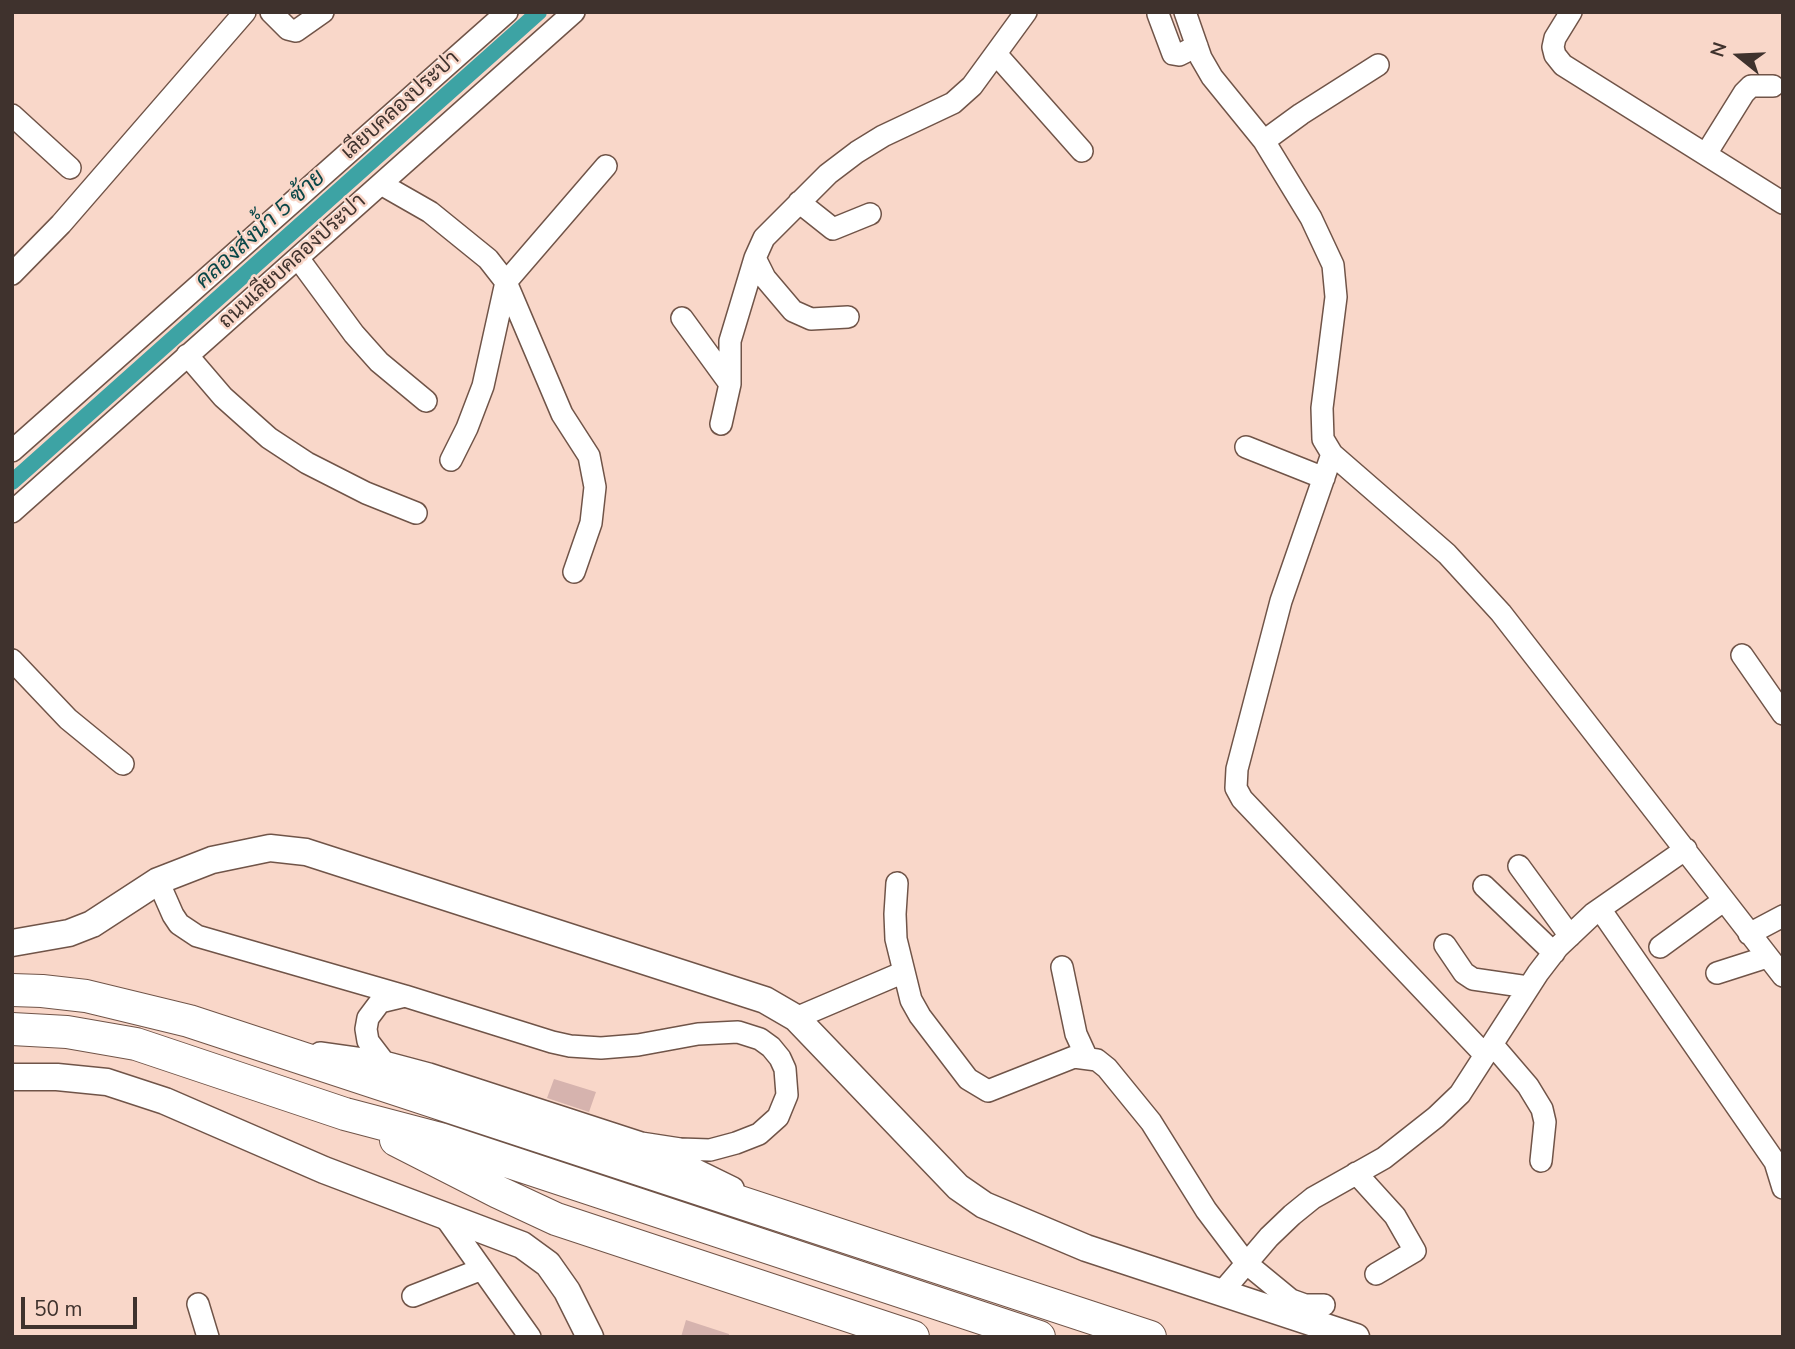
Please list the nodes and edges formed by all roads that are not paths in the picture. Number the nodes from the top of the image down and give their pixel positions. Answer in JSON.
{"nodes":[{"id":1,"x":271,"y":12,"type":"edge"},
{"id":2,"x":323,"y":12,"type":"edge"},
{"id":3,"x":507,"y":12,"type":"edge"},
{"id":4,"x":574,"y":12,"type":"edge"},
{"id":5,"x":1026,"y":12,"type":"edge"},
{"id":6,"x":1185,"y":12,"type":"edge"},
{"id":7,"x":1571,"y":12,"type":"edge"},
{"id":8,"x":1158,"y":14,"type":"dead end"},
{"id":9,"x":233,"y":17,"type":"edge"},
{"id":10,"x":1197,"y":46,"type":"junction"},
{"id":11,"x":996,"y":54,"type":"junction"},
{"id":12,"x":1378,"y":65,"type":"dead end"},
{"id":13,"x":1773,"y":86,"type":"dead end"},
{"id":14,"x":12,"y":115,"type":"edge"},
{"id":15,"x":1264,"y":141,"type":"junction"},
{"id":16,"x":1082,"y":152,"type":"dead end"},
{"id":17,"x":1706,"y":154,"type":"junction"},
{"id":18,"x":606,"y":166,"type":"dead end"},
{"id":19,"x":70,"y":168,"type":"dead end"},
{"id":20,"x":381,"y":184,"type":"junction"},
{"id":21,"x":799,"y":202,"type":"junction"},
{"id":22,"x":1783,"y":203,"type":"edge"},
{"id":23,"x":870,"y":214,"type":"dead end"},
{"id":24,"x":298,"y":258,"type":"junction"},
{"id":25,"x":755,"y":258,"type":"junction"},
{"id":26,"x":12,"y":274,"type":"edge"},
{"id":27,"x":506,"y":282,"type":"junction"},
{"id":28,"x":848,"y":317,"type":"dead end"},
{"id":29,"x":682,"y":318,"type":"dead end"},
{"id":30,"x":187,"y":355,"type":"junction"},
{"id":31,"x":730,"y":384,"type":"junction"},
{"id":32,"x":426,"y":401,"type":"dead end"},
{"id":33,"x":721,"y":424,"type":"dead end"},
{"id":34,"x":1246,"y":447,"type":"dead end"},
{"id":35,"x":12,"y":450,"type":"edge"},
{"id":36,"x":1332,"y":454,"type":"junction"},
{"id":37,"x":451,"y":460,"type":"dead end"},
{"id":38,"x":1324,"y":478,"type":"junction"},
{"id":39,"x":12,"y":512,"type":"edge"},
{"id":40,"x":416,"y":513,"type":"dead end"},
{"id":41,"x":574,"y":572,"type":"dead end"},
{"id":42,"x":1742,"y":656,"type":"dead end"},
{"id":43,"x":12,"y":660,"type":"edge"},
{"id":44,"x":1783,"y":714,"type":"edge"},
{"id":45,"x":123,"y":764,"type":"dead end"},
{"id":46,"x":1686,"y":849,"type":"junction"},
{"id":47,"x":1519,"y":866,"type":"dead end"},
{"id":48,"x":158,"y":881,"type":"junction"},
{"id":49,"x":897,"y":883,"type":"dead end"},
{"id":50,"x":1485,"y":886,"type":"dead end"},
{"id":51,"x":1723,"y":901,"type":"junction"},
{"id":52,"x":1600,"y":909,"type":"junction"},
{"id":53,"x":1783,"y":916,"type":"edge"},
{"id":54,"x":1749,"y":934,"type":"junction"},
{"id":55,"x":1570,"y":936,"type":"junction"},
{"id":56,"x":12,"y":943,"type":"edge"},
{"id":57,"x":1445,"y":945,"type":"dead end"},
{"id":58,"x":1660,"y":947,"type":"dead end"},
{"id":59,"x":1554,"y":953,"type":"junction"},
{"id":60,"x":1767,"y":957,"type":"junction"},
{"id":61,"x":1062,"y":967,"type":"dead end"},
{"id":62,"x":904,"y":972,"type":"junction"},
{"id":63,"x":1717,"y":973,"type":"dead end"},
{"id":64,"x":1783,"y":976,"type":"edge"},
{"id":65,"x":1528,"y":987,"type":"junction"},
{"id":66,"x":12,"y":990,"type":"edge"},
{"id":67,"x":405,"y":996,"type":"junction"},
{"id":68,"x":796,"y":1018,"type":"junction"},
{"id":69,"x":12,"y":1029,"type":"edge"},
{"id":70,"x":266,"y":1046,"type":"junction"},
{"id":71,"x":1488,"y":1049,"type":"junction"},
{"id":72,"x":1087,"y":1058,"type":"junction"},
{"id":73,"x":384,"y":1062,"type":"junction"},
{"id":74,"x":12,"y":1077,"type":"edge"},
{"id":75,"x":345,"y":1114,"type":"junction"},
{"id":76,"x":641,"y":1143,"type":"junction"},
{"id":77,"x":1541,"y":1161,"type":"dead end"},
{"id":78,"x":1356,"y":1173,"type":"junction"},
{"id":79,"x":1783,"y":1188,"type":"edge"},
{"id":80,"x":445,"y":1217,"type":"junction"},
{"id":81,"x":785,"y":1217,"type":"junction"},
{"id":82,"x":1246,"y":1263,"type":"junction"},
{"id":83,"x":482,"y":1269,"type":"junction"},
{"id":84,"x":1376,"y":1274,"type":"dead end"},
{"id":85,"x":1222,"y":1292,"type":"junction"},
{"id":86,"x":413,"y":1296,"type":"dead end"},
{"id":87,"x":198,"y":1304,"type":"dead end"},
{"id":88,"x":1324,"y":1305,"type":"dead end"},
{"id":89,"x":208,"y":1337,"type":"edge"},
{"id":90,"x":530,"y":1337,"type":"edge"},
{"id":91,"x":590,"y":1337,"type":"edge"},
{"id":92,"x":914,"y":1337,"type":"edge"},
{"id":93,"x":1039,"y":1337,"type":"edge"},
{"id":94,"x":1150,"y":1337,"type":"edge"},
{"id":95,"x":1356,"y":1337,"type":"edge"}],
"edges":[{"from":1,"to":2,"type":"street"},
{"from":3,"to":35,"type":"street","name":"เลียบคลองประปา"},
{"from":4,"to":20,"type":"street","name":"ถนนเลียบคลองประปา"},
{"from":5,"to":11,"type":"street"},
{"from":6,"to":10,"type":"street"},
{"from":7,"to":17,"type":"street"},
{"from":8,"to":10,"type":"street"},
{"from":9,"to":26,"type":"street"},
{"from":10,"to":15,"type":"street"},
{"from":11,"to":16,"type":"street"},
{"from":11,"to":21,"type":"street"},
{"from":12,"to":15,"type":"street"},
{"from":13,"to":17,"type":"street"},
{"from":14,"to":19,"type":"street"},
{"from":15,"to":36,"type":"street"},
{"from":17,"to":22,"type":"street"},
{"from":18,"to":27,"type":"street"},
{"from":20,"to":24,"type":"street","name":"ถนนเลียบคลองประปา"},
{"from":20,"to":27,"type":"street"},
{"from":21,"to":23,"type":"street"},
{"from":21,"to":25,"type":"street"},
{"from":24,"to":30,"type":"street","name":"ถนนเลียบคลองประปา"},
{"from":24,"to":32,"type":"street"},
{"from":25,"to":28,"type":"street"},
{"from":25,"to":31,"type":"street"},
{"from":27,"to":37,"type":"street"},
{"from":27,"to":41,"type":"street"},
{"from":29,"to":31,"type":"street"},
{"from":30,"to":39,"type":"street","name":"ถนนเลียบคลองประปา"},
{"from":30,"to":40,"type":"street"},
{"from":31,"to":33,"type":"street"},
{"from":34,"to":38,"type":"street"},
{"from":36,"to":38,"type":"street"},
{"from":36,"to":46,"type":"street"},
{"from":38,"to":71,"type":"street"},
{"from":42,"to":44,"type":"street"},
{"from":43,"to":45,"type":"street"},
{"from":46,"to":51,"type":"street"},
{"from":46,"to":52,"type":"street"},
{"from":47,"to":55,"type":"street"},
{"from":48,"to":56,"type":"main road"},
{"from":48,"to":67,"type":"street"},
{"from":48,"to":68,"type":"main road"},
{"from":49,"to":62,"type":"street"},
{"from":50,"to":59,"type":"street"},
{"from":51,"to":54,"type":"street"},
{"from":51,"to":58,"type":"street"},
{"from":52,"to":55,"type":"street"},
{"from":52,"to":79,"type":"street"},
{"from":53,"to":54,"type":"street"},
{"from":54,"to":60,"type":"street"},
{"from":55,"to":59,"type":"street"},
{"from":57,"to":65,"type":"street"},
{"from":59,"to":65,"type":"street"},
{"from":60,"to":63,"type":"street"},
{"from":60,"to":64,"type":"street"},
{"from":61,"to":72,"type":"street"},
{"from":62,"to":68,"type":"street"},
{"from":62,"to":72,"type":"street"},
{"from":65,"to":71,"type":"street"},
{"from":66,"to":70,"type":"highway"},
{"from":67,"to":73,"type":"street"},
{"from":67,"to":76,"type":"street"},
{"from":68,"to":85,"type":"main road"},
{"from":69,"to":75,"type":"highway"},
{"from":70,"to":73,"type":"street"},
{"from":70,"to":81,"type":"highway"},
{"from":71,"to":77,"type":"street"},
{"from":71,"to":78,"type":"street"},
{"from":72,"to":82,"type":"street"},
{"from":73,"to":76,"type":"street"},
{"from":74,"to":80,"type":"main road"},
{"from":75,"to":92,"type":"highway"},
{"from":75,"to":93,"type":"highway"},
{"from":76,"to":81,"type":"street"},
{"from":78,"to":82,"type":"street"},
{"from":78,"to":84,"type":"street"},
{"from":80,"to":83,"type":"street"},
{"from":80,"to":91,"type":"main road"},
{"from":81,"to":94,"type":"highway"},
{"from":82,"to":85,"type":"street"},
{"from":82,"to":88,"type":"street"},
{"from":83,"to":86,"type":"street"},
{"from":83,"to":90,"type":"street"},
{"from":85,"to":95,"type":"main road"},
{"from":87,"to":89,"type":"street"}]}
